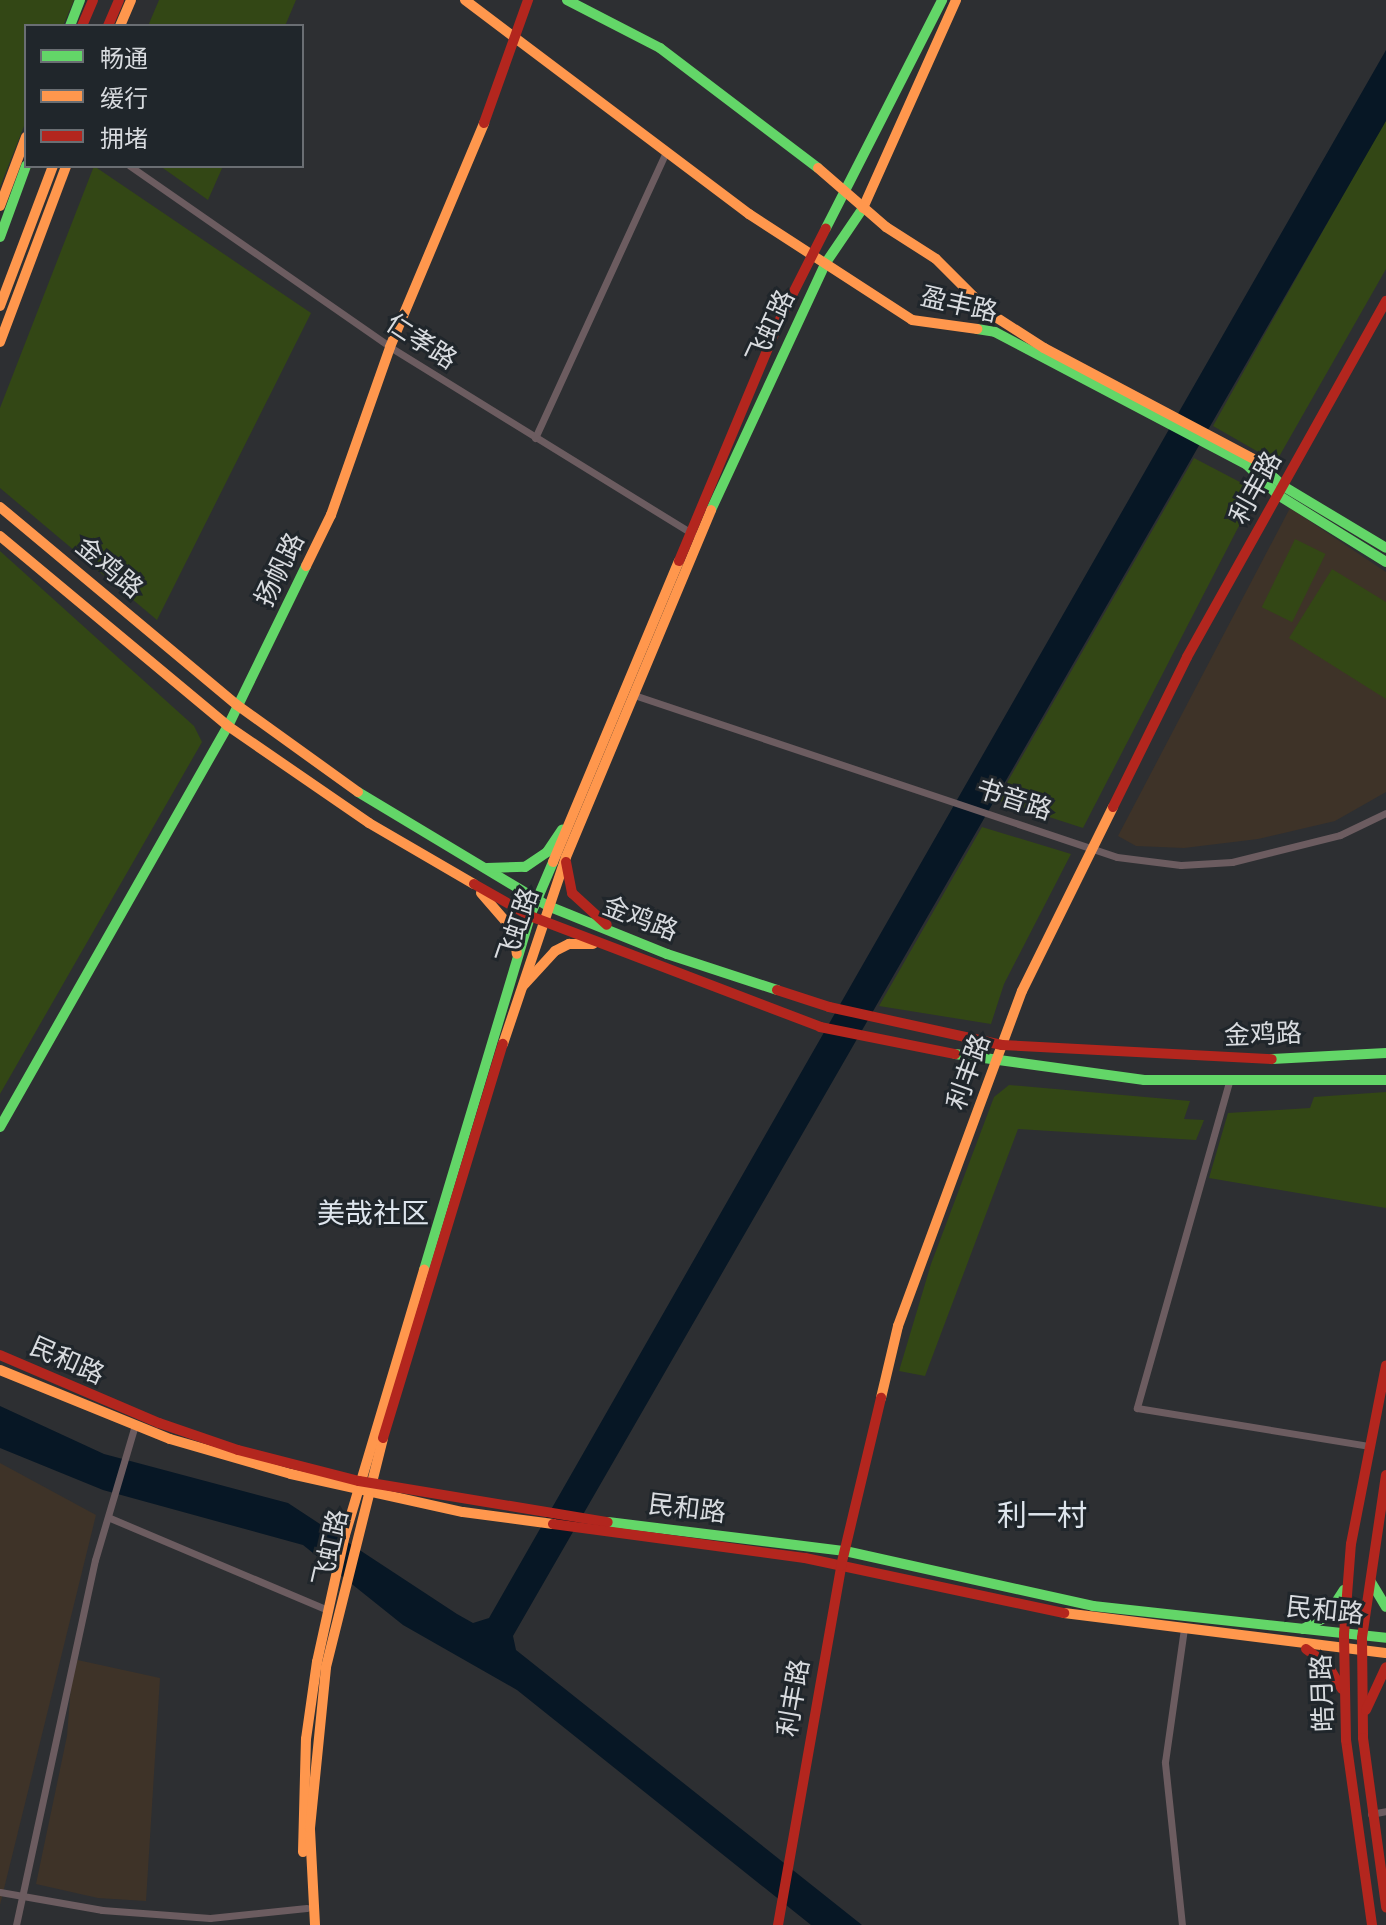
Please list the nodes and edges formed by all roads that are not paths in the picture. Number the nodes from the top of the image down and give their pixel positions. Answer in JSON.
{"nodes":[{"id":1,"x":80,"y":0,"type":"edge"},
{"id":2,"x":93,"y":0,"type":"edge"},
{"id":3,"x":119,"y":0,"type":"edge"},
{"id":4,"x":131,"y":0,"type":"edge"},
{"id":5,"x":465,"y":0,"type":"edge"},
{"id":6,"x":529,"y":0,"type":"edge"},
{"id":7,"x":567,"y":0,"type":"edge"},
{"id":8,"x":942,"y":0,"type":"edge"},
{"id":9,"x":956,"y":0,"type":"edge"},
{"id":10,"x":71,"y":24,"type":"edge"},
{"id":11,"x":83,"y":24,"type":"edge"},
{"id":12,"x":109,"y":24,"type":"edge"},
{"id":13,"x":121,"y":24,"type":"edge"},
{"id":14,"x":513,"y":37,"type":"junction"},
{"id":15,"x":24,"y":142,"type":"edge"},
{"id":16,"x":666,"y":152,"type":"junction"},
{"id":17,"x":25,"y":168,"type":"edge"},
{"id":18,"x":52,"y":168,"type":"edge"},
{"id":19,"x":65,"y":168,"type":"edge"},
{"id":20,"x":133,"y":168,"type":"edge"},
{"id":21,"x":848,"y":194,"type":"junction"},
{"id":22,"x":0,"y":206,"type":"edge"},
{"id":23,"x":864,"y":206,"type":"junction"},
{"id":24,"x":0,"y":237,"type":"edge"},
{"id":25,"x":810,"y":254,"type":"junction"},
{"id":26,"x":825,"y":264,"type":"junction"},
{"id":27,"x":1386,"y":301,"type":"edge"},
{"id":28,"x":0,"y":306,"type":"edge"},
{"id":29,"x":0,"y":342,"type":"edge"},
{"id":30,"x":390,"y":347,"type":"junction"},
{"id":31,"x":535,"y":438,"type":"junction"},
{"id":32,"x":1280,"y":490,"type":"junction"},
{"id":33,"x":0,"y":507,"type":"edge"},
{"id":34,"x":689,"y":532,"type":"junction"},
{"id":35,"x":0,"y":536,"type":"edge"},
{"id":36,"x":700,"y":538,"type":"junction"},
{"id":37,"x":1386,"y":548,"type":"edge"},
{"id":38,"x":1386,"y":562,"type":"edge"},
{"id":39,"x":634,"y":695,"type":"junction"},
{"id":40,"x":237,"y":705,"type":"junction"},
{"id":41,"x":228,"y":726,"type":"junction"},
{"id":42,"x":1386,"y":813,"type":"edge"},
{"id":43,"x":570,"y":819,"type":"junction"},
{"id":44,"x":1093,"y":847,"type":"junction"},
{"id":45,"x":566,"y":857,"type":"junction"},
{"id":46,"x":483,"y":868,"type":"junction"},
{"id":47,"x":468,"y":881,"type":"junction"},
{"id":48,"x":538,"y":896,"type":"junction"},
{"id":49,"x":548,"y":906,"type":"junction"},
{"id":50,"x":530,"y":916,"type":"junction"},
{"id":51,"x":543,"y":919,"type":"junction"},
{"id":52,"x":625,"y":937,"type":"junction"},
{"id":53,"x":607,"y":946,"type":"junction"},
{"id":54,"x":517,"y":954,"type":"junction"},
{"id":55,"x":519,"y":991,"type":"junction"},
{"id":56,"x":1002,"y":1045,"type":"junction"},
{"id":57,"x":1386,"y":1053,"type":"edge"},
{"id":58,"x":995,"y":1062,"type":"junction"},
{"id":59,"x":1386,"y":1080,"type":"edge"},
{"id":60,"x":1229,"y":1082,"type":"junction"},
{"id":61,"x":0,"y":1127,"type":"edge"},
{"id":62,"x":0,"y":1355,"type":"edge"},
{"id":63,"x":1386,"y":1365,"type":"edge"},
{"id":64,"x":0,"y":1370,"type":"edge"},
{"id":65,"x":135,"y":1425,"type":"junction"},
{"id":66,"x":1370,"y":1446,"type":"junction"},
{"id":67,"x":1386,"y":1475,"type":"edge"},
{"id":68,"x":371,"y":1479,"type":"junction"},
{"id":69,"x":362,"y":1488,"type":"junction"},
{"id":70,"x":110,"y":1518,"type":"junction"},
{"id":71,"x":845,"y":1551,"type":"junction"},
{"id":72,"x":841,"y":1566,"type":"junction"},
{"id":73,"x":341,"y":1579,"type":"junction"},
{"id":74,"x":1348,"y":1581,"type":"junction"},
{"id":75,"x":1371,"y":1582,"type":"junction"},
{"id":76,"x":1386,"y":1607,"type":"edge"},
{"id":77,"x":328,"y":1610,"type":"junction"},
{"id":78,"x":1184,"y":1628,"type":"junction"},
{"id":79,"x":1292,"y":1629,"type":"junction"},
{"id":80,"x":1344,"y":1634,"type":"junction"},
{"id":81,"x":1386,"y":1638,"type":"edge"},
{"id":82,"x":1280,"y":1641,"type":"junction"},
{"id":83,"x":1362,"y":1644,"type":"junction"},
{"id":84,"x":1344,"y":1648,"type":"junction"},
{"id":85,"x":1386,"y":1653,"type":"edge"},
{"id":86,"x":1386,"y":1667,"type":"edge"},
{"id":87,"x":1345,"y":1694,"type":"junction"},
{"id":88,"x":1363,"y":1719,"type":"junction"},
{"id":89,"x":1386,"y":1811,"type":"edge"},
{"id":90,"x":1371,"y":1814,"type":"junction"},
{"id":91,"x":0,"y":1892,"type":"edge"},
{"id":92,"x":19,"y":1893,"type":"junction"},
{"id":93,"x":1386,"y":1907,"type":"edge"},
{"id":94,"x":306,"y":1908,"type":"junction"},
{"id":95,"x":16,"y":1925,"type":"edge"},
{"id":96,"x":308,"y":1925,"type":"edge"},
{"id":97,"x":315,"y":1925,"type":"edge"},
{"id":98,"x":778,"y":1925,"type":"edge"},
{"id":99,"x":1182,"y":1925,"type":"edge"},
{"id":100,"x":1372,"y":1925,"type":"edge"}],
"edges":[{"from":1,"to":10,"type":"main road"},
{"from":2,"to":11,"type":"main road"},
{"from":3,"to":12,"type":"main road"},
{"from":4,"to":13,"type":"main road"},
{"from":5,"to":14,"type":"main road","name":"盈丰路"},
{"from":6,"to":14,"type":"main road","name":"扬帆路"},
{"from":7,"to":21,"type":"main road","name":"盈丰路"},
{"from":8,"to":21,"type":"main road","name":"飞虹路"},
{"from":9,"to":23,"type":"main road","name":"飞虹路"},
{"from":14,"to":16,"type":"main road","name":"盈丰路"},
{"from":14,"to":30,"type":"main road","name":"扬帆路"},
{"from":15,"to":22,"type":"main road"},
{"from":16,"to":25,"type":"main road","name":"盈丰路"},
{"from":16,"to":31,"type":"street"},
{"from":17,"to":24,"type":"main road"},
{"from":18,"to":28,"type":"main road"},
{"from":19,"to":29,"type":"main road"},
{"from":20,"to":30,"type":"street","name":"仁孝路"},
{"from":21,"to":23,"type":"main road","name":"盈丰路"},
{"from":21,"to":25,"type":"main road","name":"飞虹路"},
{"from":23,"to":26,"type":"main road","name":"飞虹路"},
{"from":23,"to":32,"type":"main road","name":"盈丰路"},
{"from":25,"to":26,"type":"main road","name":"盈丰路"},
{"from":25,"to":34,"type":"main road","name":"飞虹路"},
{"from":26,"to":32,"type":"main road","name":"盈丰路"},
{"from":26,"to":36,"type":"main road","name":"飞虹路"},
{"from":27,"to":32,"type":"main road","name":"利丰路"},
{"from":30,"to":31,"type":"street","name":"仁孝路"},
{"from":30,"to":40,"type":"main road","name":"扬帆路"},
{"from":31,"to":34,"type":"street","name":"仁孝路"},
{"from":32,"to":37,"type":"main road","name":"盈丰路"},
{"from":32,"to":38,"type":"main road","name":"盈丰路"},
{"from":32,"to":44,"type":"main road","name":"利丰路"},
{"from":33,"to":40,"type":"main road","name":"金鸡路"},
{"from":34,"to":36,"type":"street","name":"仁孝路"},
{"from":34,"to":43,"type":"main road","name":"飞虹路"},
{"from":35,"to":41,"type":"main road","name":"金鸡路"},
{"from":36,"to":39,"type":"main road","name":"飞虹路"},
{"from":39,"to":44,"type":"street","name":"书音路"},
{"from":39,"to":45,"type":"main road","name":"飞虹路"},
{"from":40,"to":41,"type":"main road","name":"扬帆路"},
{"from":40,"to":46,"type":"main road","name":"金鸡路"},
{"from":41,"to":47,"type":"main road","name":"金鸡路"},
{"from":41,"to":61,"type":"main road","name":"扬帆路"},
{"from":42,"to":44,"type":"street","name":"书音路"},
{"from":43,"to":46,"type":"main road"},
{"from":43,"to":48,"type":"main road","name":"飞虹路"},
{"from":44,"to":56,"type":"main road","name":"利丰路"},
{"from":45,"to":49,"type":"main road","name":"飞虹路"},
{"from":45,"to":52,"type":"main road"},
{"from":46,"to":48,"type":"main road","name":"金鸡路"},
{"from":47,"to":50,"type":"main road","name":"金鸡路"},
{"from":47,"to":54,"type":"main road"},
{"from":48,"to":49,"type":"main road","name":"金鸡路"},
{"from":48,"to":50,"type":"main road","name":"飞虹路"},
{"from":49,"to":51,"type":"main road","name":"飞虹路"},
{"from":49,"to":52,"type":"main road","name":"金鸡路"},
{"from":50,"to":51,"type":"main road","name":"金鸡路"},
{"from":50,"to":54,"type":"main road","name":"飞虹路"},
{"from":51,"to":53,"type":"main road","name":"金鸡路"},
{"from":51,"to":55,"type":"main road","name":"飞虹路"},
{"from":52,"to":56,"type":"main road","name":"金鸡路"},
{"from":53,"to":55,"type":"main road"},
{"from":53,"to":58,"type":"main road","name":"金鸡路"},
{"from":54,"to":69,"type":"main road","name":"飞虹路"},
{"from":55,"to":68,"type":"main road","name":"飞虹路"},
{"from":56,"to":57,"type":"main road","name":"金鸡路"},
{"from":56,"to":58,"type":"main road","name":"利丰路"},
{"from":58,"to":60,"type":"main road","name":"金鸡路"},
{"from":58,"to":71,"type":"main road","name":"利丰路"},
{"from":59,"to":60,"type":"main road","name":"金鸡路"},
{"from":60,"to":66,"type":"street"},
{"from":62,"to":69,"type":"main road","name":"民和路"},
{"from":63,"to":66,"type":"main road","name":"皓月路"},
{"from":64,"to":65,"type":"main road","name":"民和路"},
{"from":65,"to":69,"type":"main road","name":"民和路"},
{"from":65,"to":70,"type":"street"},
{"from":66,"to":74,"type":"main road","name":"皓月路"},
{"from":67,"to":75,"type":"main road","name":"皓月路"},
{"from":68,"to":69,"type":"main road","name":"民和路"},
{"from":68,"to":71,"type":"main road","name":"民和路"},
{"from":69,"to":72,"type":"main road","name":"民和路"},
{"from":69,"to":73,"type":"main road","name":"飞虹路"},
{"from":70,"to":77,"type":"street"},
{"from":70,"to":92,"type":"street"},
{"from":71,"to":72,"type":"main road","name":"利丰路"},
{"from":71,"to":79,"type":"main road","name":"民和路"},
{"from":72,"to":78,"type":"main road","name":"民和路"},
{"from":72,"to":98,"type":"main road","name":"利丰路"},
{"from":73,"to":77,"type":"main road","name":"飞虹路"},
{"from":73,"to":97,"type":"main road","name":"飞虹路"},
{"from":74,"to":79,"type":"main road"},
{"from":74,"to":80,"type":"main road","name":"皓月路"},
{"from":75,"to":76,"type":"main road"},
{"from":75,"to":83,"type":"main road","name":"皓月路"},
{"from":77,"to":94,"type":"main road","name":"飞虹路"},
{"from":78,"to":82,"type":"main road","name":"民和路"},
{"from":78,"to":99,"type":"street"},
{"from":79,"to":80,"type":"main road","name":"民和路"},
{"from":80,"to":83,"type":"main road","name":"民和路"},
{"from":80,"to":84,"type":"main road","name":"皓月路"},
{"from":81,"to":83,"type":"main road","name":"民和路"},
{"from":82,"to":84,"type":"main road","name":"民和路"},
{"from":82,"to":87,"type":"main road"},
{"from":83,"to":84,"type":"main road","name":"民和路"},
{"from":83,"to":85,"type":"main road","name":"民和路"},
{"from":83,"to":88,"type":"main road","name":"皓月路"},
{"from":84,"to":87,"type":"main road","name":"皓月路"},
{"from":86,"to":88,"type":"main road"},
{"from":87,"to":100,"type":"main road","name":"皓月路"},
{"from":88,"to":90,"type":"main road","name":"皓月路"},
{"from":89,"to":90,"type":"street"},
{"from":90,"to":93,"type":"main road","name":"皓月路"},
{"from":91,"to":92,"type":"street"},
{"from":92,"to":94,"type":"street"},
{"from":92,"to":95,"type":"street"},
{"from":94,"to":96,"type":"main road","name":"飞虹路"}]}
